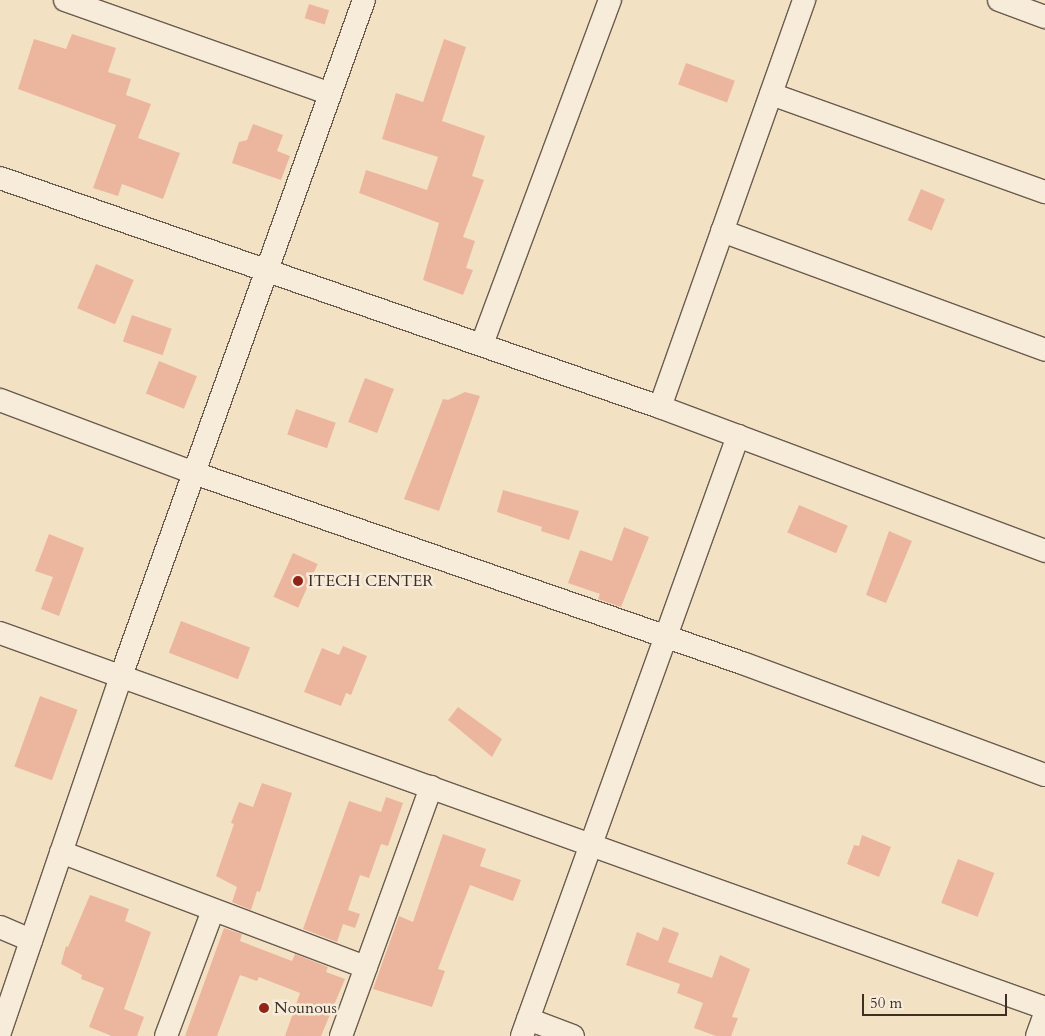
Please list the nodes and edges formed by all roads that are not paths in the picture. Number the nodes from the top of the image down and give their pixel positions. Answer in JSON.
{"nodes":[{"id":1,"x":65,"y":0,"type":"edge"},
{"id":2,"x":364,"y":0,"type":"edge"},
{"id":3,"x":610,"y":0,"type":"edge"},
{"id":4,"x":804,"y":0,"type":"edge"},
{"id":5,"x":999,"y":0,"type":"edge"},
{"id":6,"x":1045,"y":17,"type":"edge"},
{"id":7,"x":330,"y":94,"type":"junction"},
{"id":8,"x":771,"y":94,"type":"junction"},
{"id":9,"x":0,"y":178,"type":"edge"},
{"id":10,"x":1045,"y":192,"type":"edge"},
{"id":11,"x":722,"y":231,"type":"junction"},
{"id":12,"x":266,"y":271,"type":"junction"},
{"id":13,"x":482,"y":344,"type":"junction"},
{"id":14,"x":1045,"y":350,"type":"edge"},
{"id":15,"x":0,"y":400,"type":"edge"},
{"id":16,"x":660,"y":407,"type":"junction"},
{"id":17,"x":738,"y":436,"type":"junction"},
{"id":18,"x":194,"y":473,"type":"junction"},
{"id":19,"x":1045,"y":551,"type":"edge"},
{"id":20,"x":0,"y":633,"type":"edge"},
{"id":21,"x":666,"y":637,"type":"junction"},
{"id":22,"x":121,"y":676,"type":"junction"},
{"id":23,"x":1045,"y":775,"type":"edge"},
{"id":24,"x":431,"y":787,"type":"junction"},
{"id":25,"x":590,"y":845,"type":"junction"},
{"id":26,"x":61,"y":852,"type":"junction"},
{"id":27,"x":213,"y":910,"type":"junction"},
{"id":28,"x":0,"y":927,"type":"edge"},
{"id":29,"x":32,"y":940,"type":"junction"},
{"id":30,"x":366,"y":967,"type":"junction"},
{"id":31,"x":1045,"y":1008,"type":"edge"},
{"id":32,"x":1045,"y":1014,"type":"edge"},
{"id":33,"x":525,"y":1027,"type":"edge"},
{"id":34,"x":0,"y":1032,"type":"edge"},
{"id":35,"x":166,"y":1036,"type":"edge"},
{"id":36,"x":340,"y":1036,"type":"edge"},
{"id":37,"x":573,"y":1036,"type":"edge"},
{"id":38,"x":1037,"y":1036,"type":"edge"}],
"edges":[{"from":1,"to":7,"type":"street"},
{"from":2,"to":7,"type":"street"},
{"from":3,"to":13,"type":"street"},
{"from":4,"to":8,"type":"street"},
{"from":5,"to":6,"type":"street"},
{"from":7,"to":12,"type":"street"},
{"from":8,"to":10,"type":"street"},
{"from":8,"to":11,"type":"street"},
{"from":9,"to":12,"type":"street"},
{"from":11,"to":14,"type":"street"},
{"from":11,"to":16,"type":"street"},
{"from":12,"to":13,"type":"street"},
{"from":12,"to":18,"type":"street"},
{"from":13,"to":16,"type":"street"},
{"from":15,"to":18,"type":"street"},
{"from":16,"to":17,"type":"street"},
{"from":17,"to":19,"type":"street"},
{"from":17,"to":21,"type":"street"},
{"from":18,"to":21,"type":"street"},
{"from":18,"to":22,"type":"street"},
{"from":20,"to":22,"type":"street"},
{"from":21,"to":23,"type":"street"},
{"from":21,"to":25,"type":"street"},
{"from":22,"to":24,"type":"street"},
{"from":22,"to":26,"type":"street"},
{"from":24,"to":25,"type":"street"},
{"from":24,"to":30,"type":"street"},
{"from":25,"to":31,"type":"street"},
{"from":25,"to":33,"type":"street"},
{"from":26,"to":27,"type":"street"},
{"from":26,"to":29,"type":"street"},
{"from":27,"to":30,"type":"street"},
{"from":27,"to":35,"type":"street"},
{"from":28,"to":29,"type":"street"},
{"from":29,"to":34,"type":"street"},
{"from":30,"to":36,"type":"street"},
{"from":32,"to":38,"type":"street"},
{"from":33,"to":37,"type":"street"}]}
